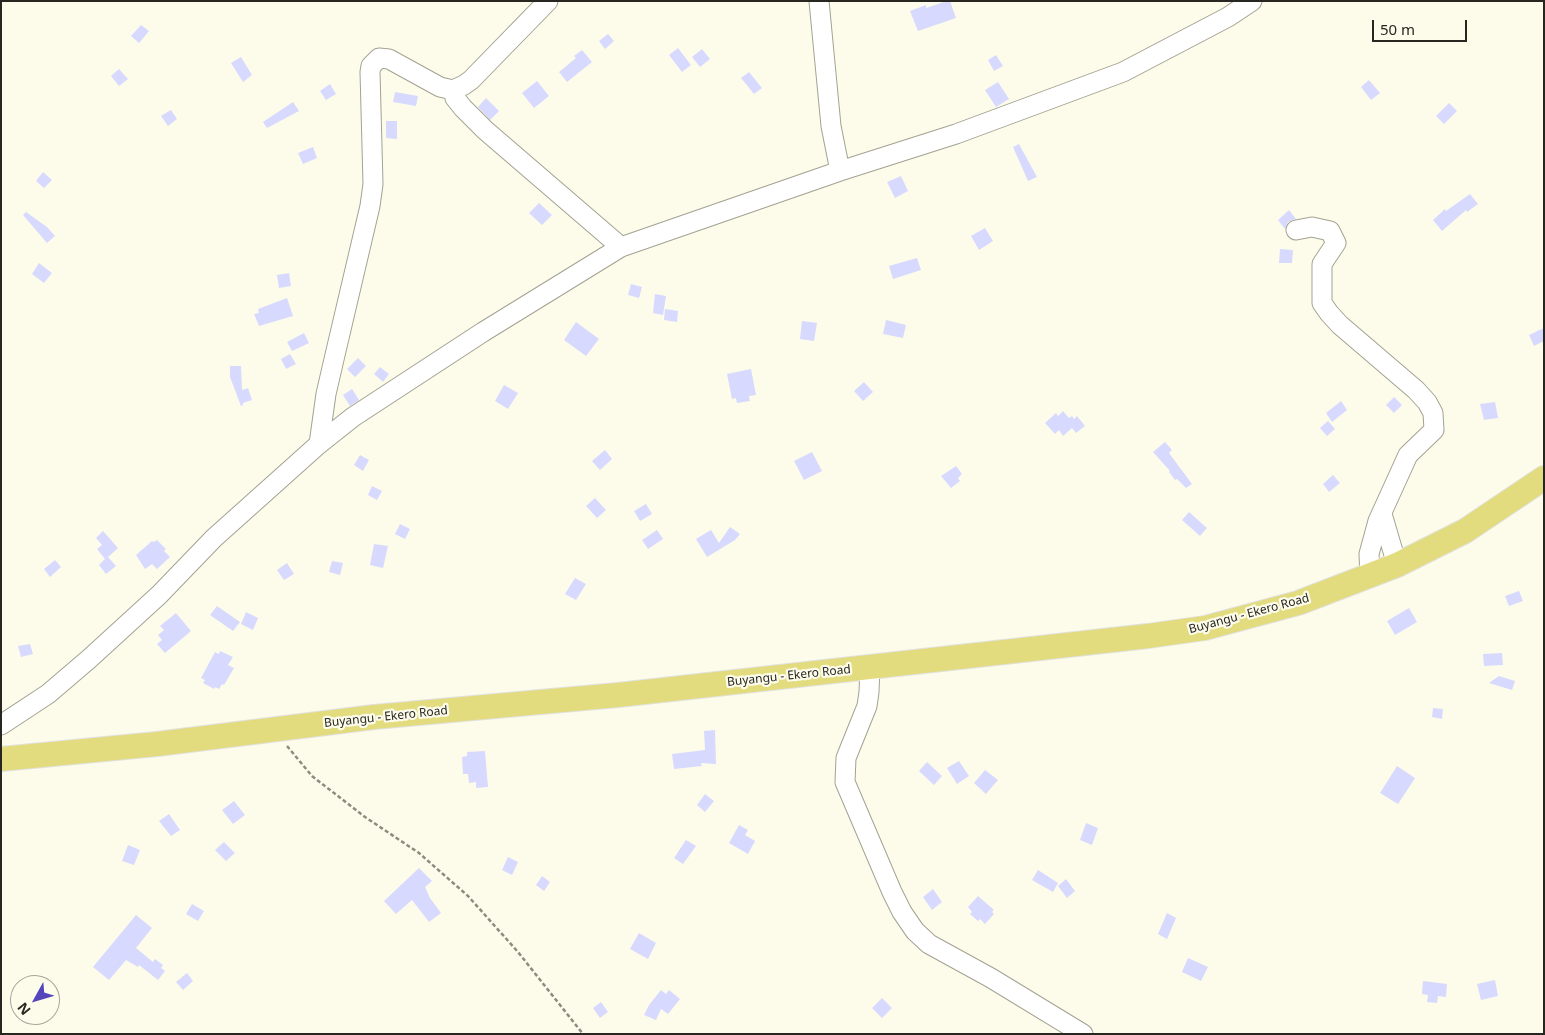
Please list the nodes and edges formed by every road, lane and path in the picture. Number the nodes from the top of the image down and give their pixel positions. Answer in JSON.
{"nodes":[{"id":1,"x":548,"y":1,"type":"edge"},
{"id":2,"x":819,"y":1,"type":"edge"},
{"id":3,"x":1252,"y":1,"type":"edge"},
{"id":4,"x":453,"y":90,"type":"junction"},
{"id":5,"x":840,"y":171,"type":"junction"},
{"id":6,"x":1296,"y":230,"type":"dead end"},
{"id":7,"x":621,"y":247,"type":"junction"},
{"id":8,"x":319,"y":444,"type":"junction"},
{"id":9,"x":1544,"y":478,"type":"edge"},
{"id":10,"x":1382,"y":514,"type":"junction"},
{"id":11,"x":1397,"y":565,"type":"junction"},
{"id":12,"x":1370,"y":577,"type":"junction"},
{"id":13,"x":870,"y":667,"type":"junction"},
{"id":14,"x":1,"y":724,"type":"edge"},
{"id":15,"x":278,"y":729,"type":"junction"},
{"id":16,"x":1,"y":759,"type":"edge"},
{"id":17,"x":583,"y":1034,"type":"edge"},
{"id":18,"x":1083,"y":1034,"type":"edge"}],
"edges":[{"from":1,"to":4,"type":"street"},
{"from":2,"to":5,"type":"street"},
{"from":3,"to":5,"type":"street"},
{"from":4,"to":7,"type":"street"},
{"from":4,"to":8,"type":"street"},
{"from":5,"to":7,"type":"street"},
{"from":6,"to":10,"type":"street"},
{"from":7,"to":8,"type":"street"},
{"from":8,"to":14,"type":"street"},
{"from":9,"to":11,"type":"main road","name":"Buyangu - Ekero Road"},
{"from":10,"to":11,"type":"street"},
{"from":10,"to":12,"type":"street"},
{"from":11,"to":12,"type":"main road","name":"Buyangu - Ekero Road"},
{"from":12,"to":13,"type":"main road","name":"Buyangu - Ekero Road"},
{"from":13,"to":15,"type":"main road","name":"Buyangu - Ekero Road"},
{"from":13,"to":18,"type":"street"},
{"from":15,"to":16,"type":"main road","name":"Buyangu - Ekero Road"},
{"from":15,"to":17,"type":"path"}]}
